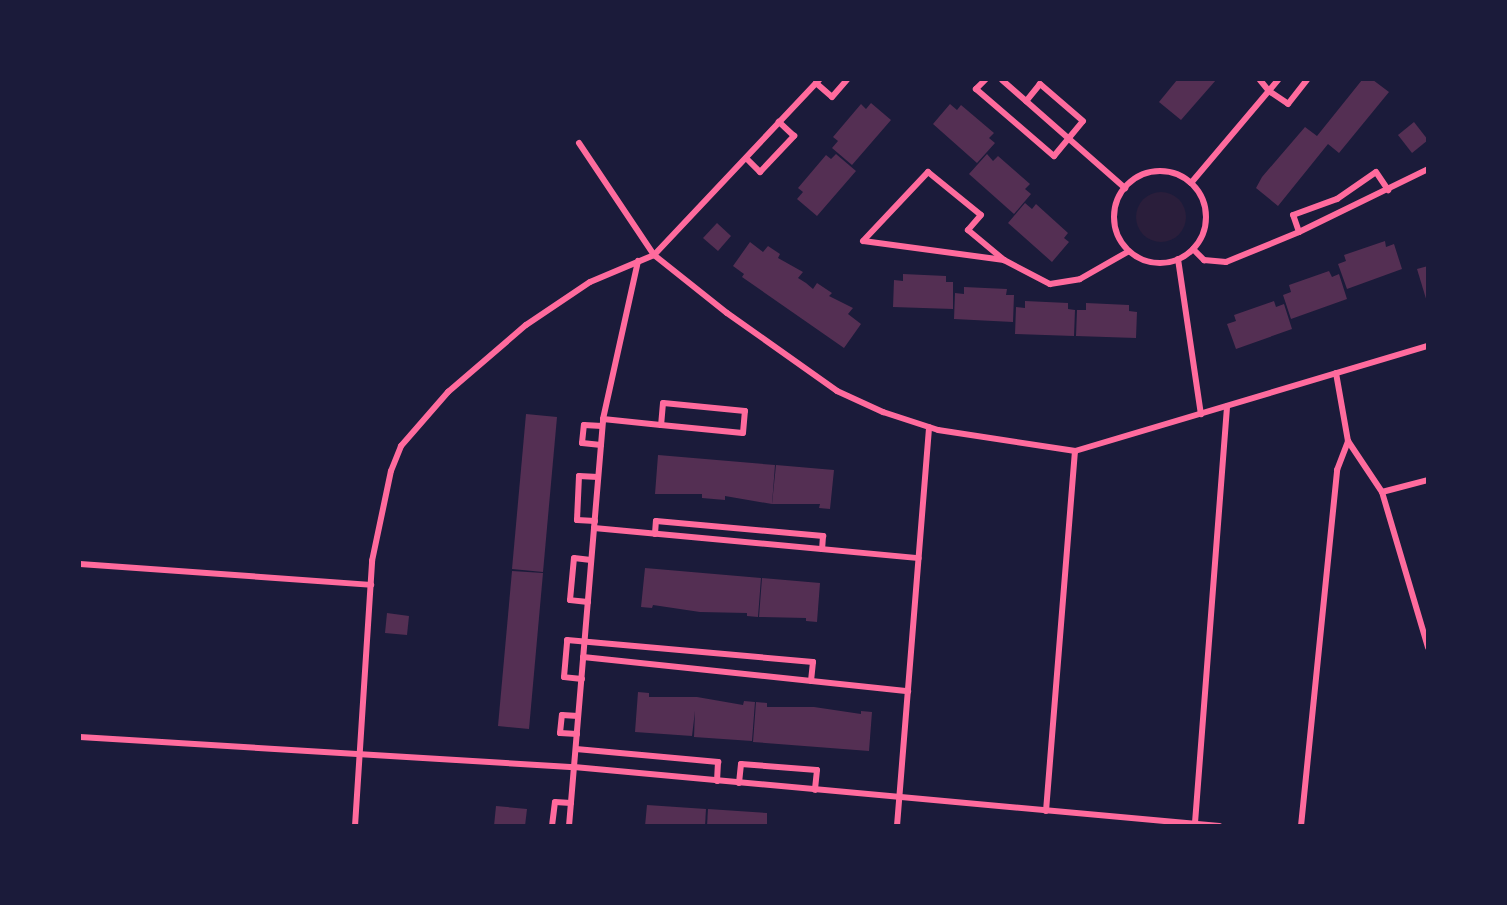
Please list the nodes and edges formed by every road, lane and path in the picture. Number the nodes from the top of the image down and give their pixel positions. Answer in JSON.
{"nodes":[{"id":1,"x":847,"y":80,"type":"edge"},
{"id":2,"x":985,"y":80,"type":"edge"},
{"id":3,"x":1002,"y":80,"type":"edge"},
{"id":4,"x":1260,"y":80,"type":"edge"},
{"id":5,"x":1278,"y":80,"type":"edge"},
{"id":6,"x":1307,"y":80,"type":"edge"},
{"id":7,"x":818,"y":81,"type":"edge"},
{"id":8,"x":1269,"y":91,"type":"junction"},
{"id":9,"x":1026,"y":101,"type":"junction"},
{"id":10,"x":779,"y":122,"type":"junction"},
{"id":11,"x":1069,"y":138,"type":"junction"},
{"id":12,"x":579,"y":143,"type":"dead end"},
{"id":13,"x":746,"y":158,"type":"junction"},
{"id":14,"x":1428,"y":169,"type":"edge"},
{"id":15,"x":1191,"y":183,"type":"junction"},
{"id":16,"x":1125,"y":188,"type":"junction"},
{"id":17,"x":1388,"y":190,"type":"junction"},
{"id":18,"x":1299,"y":232,"type":"junction"},
{"id":19,"x":1193,"y":249,"type":"junction"},
{"id":20,"x":1129,"y":251,"type":"junction"},
{"id":21,"x":654,"y":255,"type":"junction"},
{"id":22,"x":1004,"y":260,"type":"junction"},
{"id":23,"x":1179,"y":260,"type":"junction"},
{"id":24,"x":638,"y":261,"type":"junction"},
{"id":25,"x":1428,"y":346,"type":"edge"},
{"id":26,"x":1336,"y":373,"type":"junction"},
{"id":27,"x":1227,"y":406,"type":"junction"},
{"id":28,"x":1201,"y":414,"type":"junction"},
{"id":29,"x":602,"y":423,"type":"junction"},
{"id":30,"x":661,"y":425,"type":"junction"},
{"id":31,"x":929,"y":427,"type":"junction"},
{"id":32,"x":1348,"y":441,"type":"junction"},
{"id":33,"x":601,"y":445,"type":"junction"},
{"id":34,"x":1075,"y":451,"type":"junction"},
{"id":35,"x":598,"y":477,"type":"junction"},
{"id":36,"x":1428,"y":480,"type":"edge"},
{"id":37,"x":1382,"y":492,"type":"junction"},
{"id":38,"x":595,"y":521,"type":"junction"},
{"id":39,"x":594,"y":528,"type":"junction"},
{"id":40,"x":655,"y":534,"type":"junction"},
{"id":41,"x":822,"y":549,"type":"junction"},
{"id":42,"x":919,"y":558,"type":"junction"},
{"id":43,"x":591,"y":560,"type":"junction"},
{"id":44,"x":80,"y":564,"type":"edge"},
{"id":45,"x":371,"y":585,"type":"junction"},
{"id":46,"x":588,"y":602,"type":"junction"},
{"id":47,"x":585,"y":641,"type":"junction"},
{"id":48,"x":1428,"y":647,"type":"edge"},
{"id":49,"x":583,"y":657,"type":"junction"},
{"id":50,"x":582,"y":679,"type":"junction"},
{"id":51,"x":811,"y":681,"type":"junction"},
{"id":52,"x":908,"y":691,"type":"junction"},
{"id":53,"x":578,"y":716,"type":"junction"},
{"id":54,"x":577,"y":734,"type":"junction"},
{"id":55,"x":80,"y":737,"type":"edge"},
{"id":56,"x":576,"y":749,"type":"junction"},
{"id":57,"x":359,"y":754,"type":"junction"},
{"id":58,"x":574,"y":767,"type":"junction"},
{"id":59,"x":717,"y":781,"type":"junction"},
{"id":60,"x":739,"y":783,"type":"junction"},
{"id":61,"x":816,"y":790,"type":"junction"},
{"id":62,"x":899,"y":798,"type":"junction"},
{"id":63,"x":571,"y":803,"type":"junction"},
{"id":64,"x":1046,"y":811,"type":"junction"},
{"id":65,"x":1195,"y":824,"type":"junction"},
{"id":66,"x":355,"y":825,"type":"edge"},
{"id":67,"x":552,"y":825,"type":"edge"},
{"id":68,"x":569,"y":825,"type":"edge"},
{"id":69,"x":897,"y":825,"type":"edge"},
{"id":70,"x":1219,"y":825,"type":"edge"},
{"id":71,"x":1301,"y":825,"type":"edge"}],
"edges":[{"from":1,"to":7,"type":"street"},
{"from":2,"to":11,"type":"street"},
{"from":3,"to":9,"type":"street"},
{"from":4,"to":8,"type":"street"},
{"from":5,"to":8,"type":"street"},
{"from":6,"to":8,"type":"street"},
{"from":7,"to":10,"type":"street"},
{"from":8,"to":15,"type":"street"},
{"from":9,"to":11,"type":"street"},
{"from":9,"to":11,"type":"street"},
{"from":10,"to":13,"type":"street"},
{"from":10,"to":13,"type":"street"},
{"from":11,"to":16,"type":"street"},
{"from":12,"to":21,"type":"street"},
{"from":13,"to":21,"type":"street"},
{"from":14,"to":17,"type":"street"},
{"from":15,"to":16,"type":"street"},
{"from":15,"to":19,"type":"street"},
{"from":16,"to":20,"type":"street"},
{"from":17,"to":18,"type":"street"},
{"from":17,"to":18,"type":"street"},
{"from":18,"to":19,"type":"street"},
{"from":19,"to":23,"type":"street"},
{"from":20,"to":22,"type":"street"},
{"from":20,"to":23,"type":"street"},
{"from":21,"to":24,"type":"street"},
{"from":21,"to":31,"type":"street"},
{"from":22,"to":22,"type":"street"},
{"from":23,"to":28,"type":"street"},
{"from":24,"to":29,"type":"street"},
{"from":24,"to":45,"type":"street"},
{"from":25,"to":26,"type":"street"},
{"from":26,"to":27,"type":"street"},
{"from":26,"to":32,"type":"street"},
{"from":27,"to":28,"type":"street"},
{"from":27,"to":65,"type":"street"},
{"from":28,"to":34,"type":"street"},
{"from":29,"to":30,"type":"street"},
{"from":29,"to":33,"type":"street"},
{"from":29,"to":33,"type":"street"},
{"from":30,"to":30,"type":"street"},
{"from":31,"to":34,"type":"street"},
{"from":31,"to":42,"type":"street"},
{"from":32,"to":37,"type":"street"},
{"from":32,"to":71,"type":"street"},
{"from":33,"to":35,"type":"street"},
{"from":34,"to":64,"type":"street"},
{"from":35,"to":38,"type":"street"},
{"from":35,"to":38,"type":"street"},
{"from":36,"to":37,"type":"street"},
{"from":37,"to":48,"type":"street"},
{"from":38,"to":39,"type":"street"},
{"from":39,"to":40,"type":"street"},
{"from":39,"to":43,"type":"street"},
{"from":40,"to":41,"type":"street"},
{"from":40,"to":41,"type":"street"},
{"from":41,"to":42,"type":"street"},
{"from":42,"to":52,"type":"street"},
{"from":43,"to":46,"type":"street"},
{"from":43,"to":46,"type":"street"},
{"from":44,"to":45,"type":"street"},
{"from":45,"to":57,"type":"street"},
{"from":46,"to":47,"type":"street"},
{"from":47,"to":49,"type":"street"},
{"from":47,"to":50,"type":"street"},
{"from":47,"to":51,"type":"street"},
{"from":49,"to":50,"type":"street"},
{"from":49,"to":51,"type":"street"},
{"from":50,"to":53,"type":"street"},
{"from":51,"to":52,"type":"street"},
{"from":52,"to":62,"type":"street"},
{"from":53,"to":54,"type":"street"},
{"from":53,"to":54,"type":"street"},
{"from":54,"to":56,"type":"street"},
{"from":55,"to":57,"type":"street"},
{"from":56,"to":58,"type":"street"},
{"from":56,"to":59,"type":"street"},
{"from":57,"to":58,"type":"street"},
{"from":57,"to":66,"type":"street"},
{"from":58,"to":59,"type":"street"},
{"from":58,"to":63,"type":"street"},
{"from":59,"to":60,"type":"street"},
{"from":60,"to":61,"type":"street"},
{"from":60,"to":61,"type":"street"},
{"from":61,"to":62,"type":"street"},
{"from":62,"to":64,"type":"street"},
{"from":62,"to":69,"type":"street"},
{"from":63,"to":67,"type":"street"},
{"from":63,"to":68,"type":"street"},
{"from":64,"to":65,"type":"street"},
{"from":65,"to":70,"type":"street"}]}
